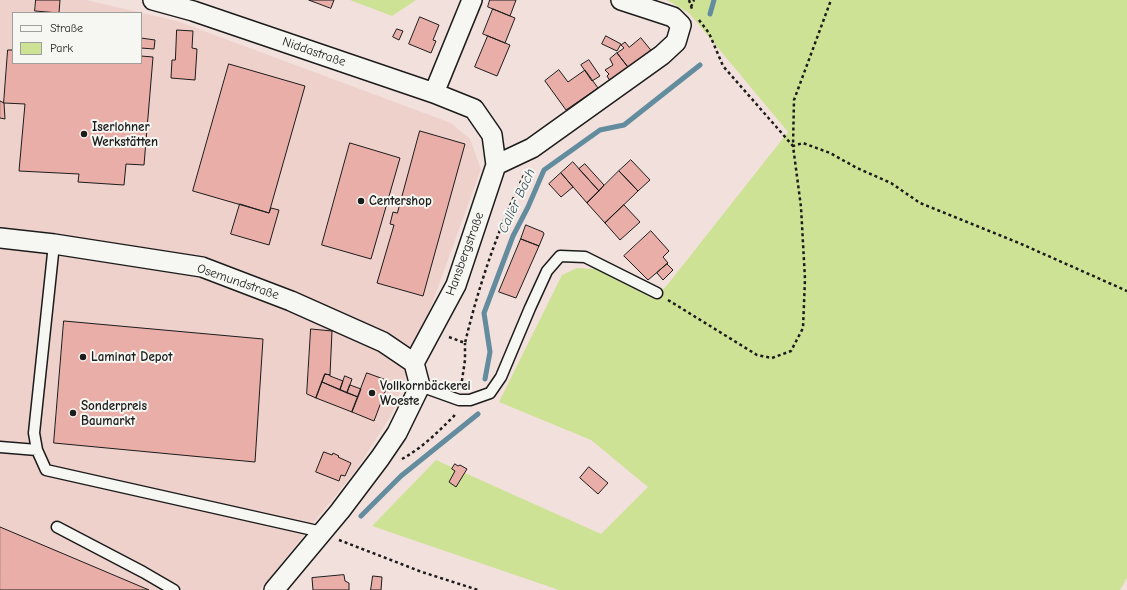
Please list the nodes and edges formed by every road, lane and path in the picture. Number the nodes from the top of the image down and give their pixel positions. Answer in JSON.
{"nodes":[{"id":1,"x":153,"y":0,"type":"edge"},
{"id":2,"x":472,"y":0,"type":"edge"},
{"id":3,"x":621,"y":0,"type":"edge"},
{"id":4,"x":689,"y":0,"type":"edge"},
{"id":5,"x":831,"y":0,"type":"edge"},
{"id":6,"x":195,"y":5,"type":"edge"},
{"id":7,"x":434,"y":93,"type":"junction"},
{"id":8,"x":792,"y":146,"type":"junction"},
{"id":9,"x":532,"y":148,"type":"junction"},
{"id":10,"x":496,"y":165,"type":"junction"},
{"id":11,"x":0,"y":238,"type":"edge"},
{"id":12,"x":54,"y":244,"type":"junction"},
{"id":13,"x":1127,"y":291,"type":"edge"},
{"id":14,"x":658,"y":293,"type":"joint"},
{"id":15,"x":432,"y":330,"type":"junction"},
{"id":16,"x":465,"y":343,"type":"junction"},
{"id":17,"x":414,"y":363,"type":"junction"},
{"id":18,"x":420,"y":386,"type":"junction"},
{"id":19,"x":459,"y":400,"type":"junction"},
{"id":20,"x":0,"y":447,"type":"edge"},
{"id":21,"x":37,"y":450,"type":"junction"},
{"id":22,"x":380,"y":458,"type":"junction"},
{"id":23,"x":57,"y":527,"type":"dead end"},
{"id":24,"x":328,"y":535,"type":"junction"},
{"id":25,"x":287,"y":581,"type":"edge"},
{"id":26,"x":174,"y":590,"type":"edge"},
{"id":27,"x":274,"y":590,"type":"edge"},
{"id":28,"x":478,"y":590,"type":"edge"}],
"edges":[{"from":1,"to":6,"type":"street","name":"Niddastraße"},
{"from":2,"to":7,"type":"street"},
{"from":3,"to":9,"type":"street"},
{"from":4,"to":8,"type":"path"},
{"from":5,"to":8,"type":"path"},
{"from":6,"to":7,"type":"street","name":"Niddastraße"},
{"from":7,"to":10,"type":"street","name":"Niddastraße"},
{"from":8,"to":13,"type":"path"},
{"from":8,"to":14,"type":"path"},
{"from":9,"to":10,"type":"street"},
{"from":9,"to":16,"type":"path"},
{"from":10,"to":15,"type":"street","name":"Hansbergstraße"},
{"from":11,"to":12,"type":"street","name":"Osemundstraße"},
{"from":12,"to":17,"type":"street","name":"Osemundstraße"},
{"from":12,"to":21,"type":"lane"},
{"from":14,"to":19,"type":"lane"},
{"from":15,"to":16,"type":"path"},
{"from":15,"to":17,"type":"street","name":"Hansbergstraße"},
{"from":16,"to":19,"type":"path"},
{"from":17,"to":18,"type":"street"},
{"from":18,"to":19,"type":"lane"},
{"from":18,"to":22,"type":"street"},
{"from":19,"to":22,"type":"path"},
{"from":20,"to":21,"type":"lane"},
{"from":21,"to":24,"type":"lane"},
{"from":22,"to":24,"type":"street"},
{"from":23,"to":26,"type":"lane"},
{"from":24,"to":25,"type":"street"},
{"from":24,"to":28,"type":"path"},
{"from":25,"to":27,"type":"street"}]}
